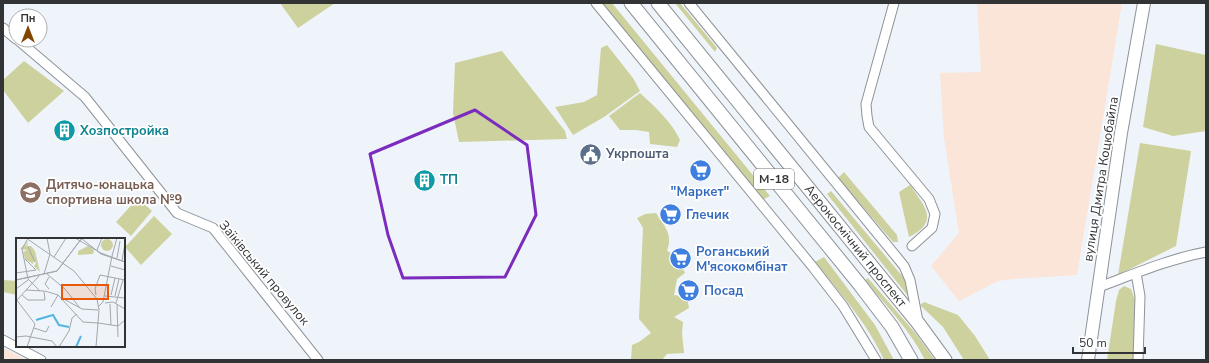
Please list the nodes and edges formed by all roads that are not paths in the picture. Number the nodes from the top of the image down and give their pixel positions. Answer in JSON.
{"nodes":[{"id":1,"x":596,"y":3,"type":"edge"},
{"id":2,"x":631,"y":3,"type":"edge"},
{"id":3,"x":658,"y":3,"type":"edge"},
{"id":4,"x":689,"y":3,"type":"edge"},
{"id":5,"x":894,"y":3,"type":"edge"},
{"id":6,"x":1144,"y":3,"type":"edge"},
{"id":7,"x":28,"y":48,"type":"edge"},
{"id":8,"x":912,"y":246,"type":"dead end"},
{"id":9,"x":1206,"y":252,"type":"edge"},
{"id":10,"x":1136,"y":273,"type":"junction"},
{"id":11,"x":1099,"y":287,"type":"junction"},
{"id":12,"x":918,"y":323,"type":"junction"},
{"id":13,"x":3,"y":340,"type":"edge"},
{"id":14,"x":16,"y":347,"type":"edge"},
{"id":15,"x":16,"y":347,"type":"edge"},
{"id":16,"x":41,"y":360,"type":"edge"},
{"id":17,"x":318,"y":360,"type":"edge"},
{"id":18,"x":876,"y":360,"type":"edge"},
{"id":19,"x":911,"y":360,"type":"edge"},
{"id":20,"x":945,"y":360,"type":"edge"},
{"id":21,"x":1088,"y":360,"type":"edge"},
{"id":22,"x":1138,"y":360,"type":"edge"}],
"edges":[{"from":1,"to":18,"type":"street"},
{"from":2,"to":19,"type":"main road","name":"Аерокосмічний проспект","number":"М-18"},
{"from":3,"to":12,"type":"main road","name":"Аерокосмічний проспект","number":"М-18"},
{"from":4,"to":12,"type":"street"},
{"from":5,"to":8,"type":"street"},
{"from":6,"to":11,"type":"main road","name":"вулиця Дмитра Коцюбайла"},
{"from":7,"to":17,"type":"street","name":"Заїківський провулок"},
{"from":9,"to":10,"type":"street"},
{"from":10,"to":11,"type":"street"},
{"from":10,"to":22,"type":"street"},
{"from":11,"to":21,"type":"main road","name":"вулиця Дмитра Коцюбайла"},
{"from":12,"to":20,"type":"main road","name":"Аерокосмічний проспект","number":"М-18"},
{"from":13,"to":15,"type":"street"},
{"from":14,"to":16,"type":"street"}]}
